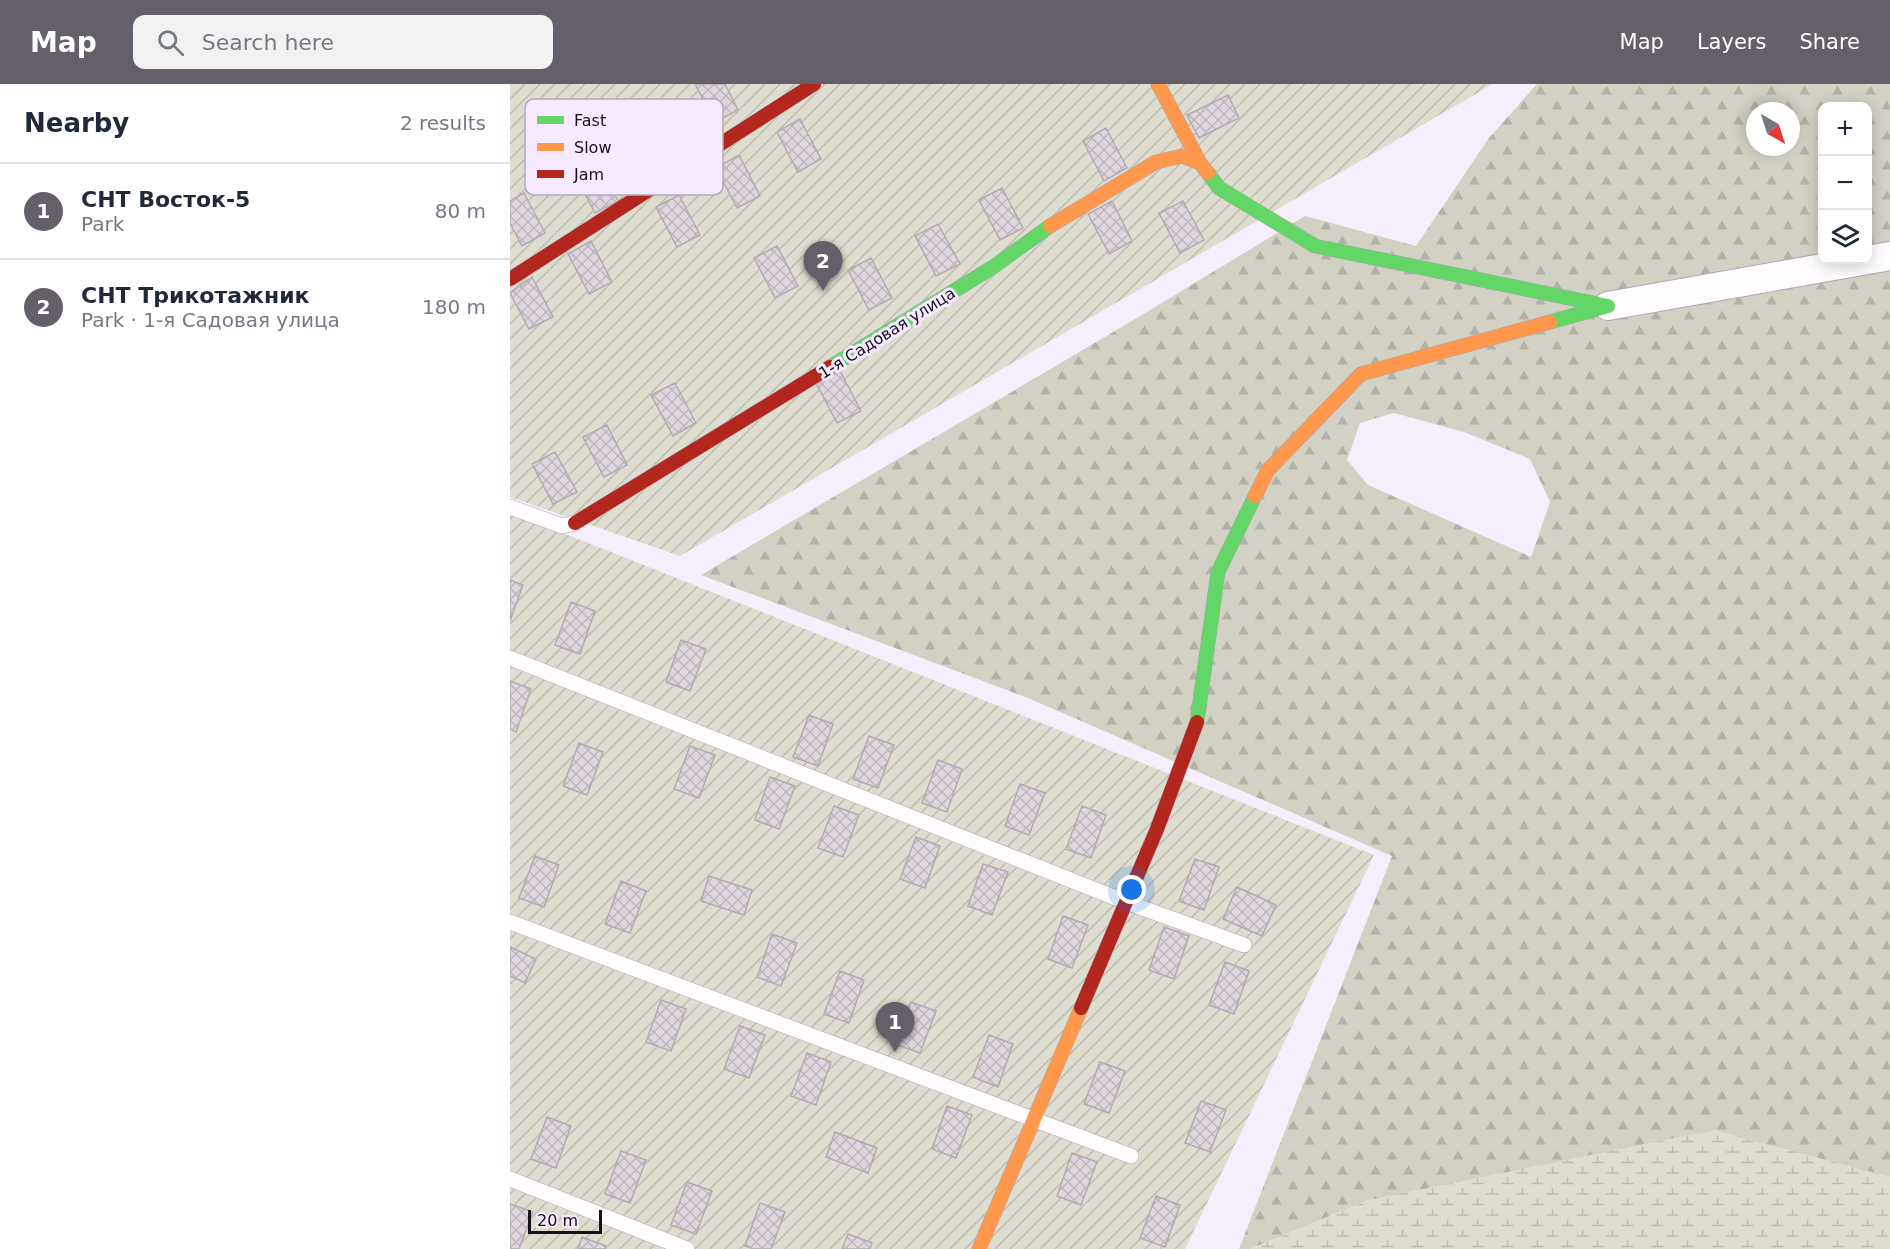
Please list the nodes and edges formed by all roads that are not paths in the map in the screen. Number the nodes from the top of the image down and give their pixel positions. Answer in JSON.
{"nodes":[{"id":1,"x":814,"y":84,"type":"edge"},
{"id":2,"x":1158,"y":84,"type":"edge"},
{"id":3,"x":723,"y":142,"type":"edge"},
{"id":4,"x":1200,"y":163,"type":"junction"},
{"id":5,"x":641,"y":195,"type":"edge"},
{"id":6,"x":1890,"y":256,"type":"edge"},
{"id":7,"x":510,"y":279,"type":"edge"},
{"id":8,"x":1608,"y":306,"type":"junction"},
{"id":9,"x":510,"y":507,"type":"edge"},
{"id":10,"x":575,"y":523,"type":"joint"},
{"id":11,"x":510,"y":658,"type":"edge"},
{"id":12,"x":1126,"y":902,"type":"junction"},
{"id":13,"x":510,"y":922,"type":"edge"},
{"id":14,"x":1244,"y":945,"type":"dead end"},
{"id":15,"x":1033,"y":1121,"type":"junction"},
{"id":16,"x":1131,"y":1156,"type":"dead end"},
{"id":17,"x":510,"y":1179,"type":"edge"},
{"id":18,"x":687,"y":1249,"type":"edge"},
{"id":19,"x":979,"y":1249,"type":"edge"}],
"edges":[{"from":1,"to":3,"type":"street"},
{"from":2,"to":4,"type":"street"},
{"from":4,"to":8,"type":"street"},
{"from":4,"to":10,"type":"street","name":"1-я Садовая улица"},
{"from":5,"to":7,"type":"street"},
{"from":6,"to":8,"type":"street"},
{"from":8,"to":12,"type":"street"},
{"from":9,"to":10,"type":"lane"},
{"from":11,"to":12,"type":"lane"},
{"from":12,"to":14,"type":"lane"},
{"from":12,"to":15,"type":"street"},
{"from":13,"to":15,"type":"lane"},
{"from":15,"to":16,"type":"lane"},
{"from":15,"to":19,"type":"street"},
{"from":17,"to":18,"type":"lane"}]}
